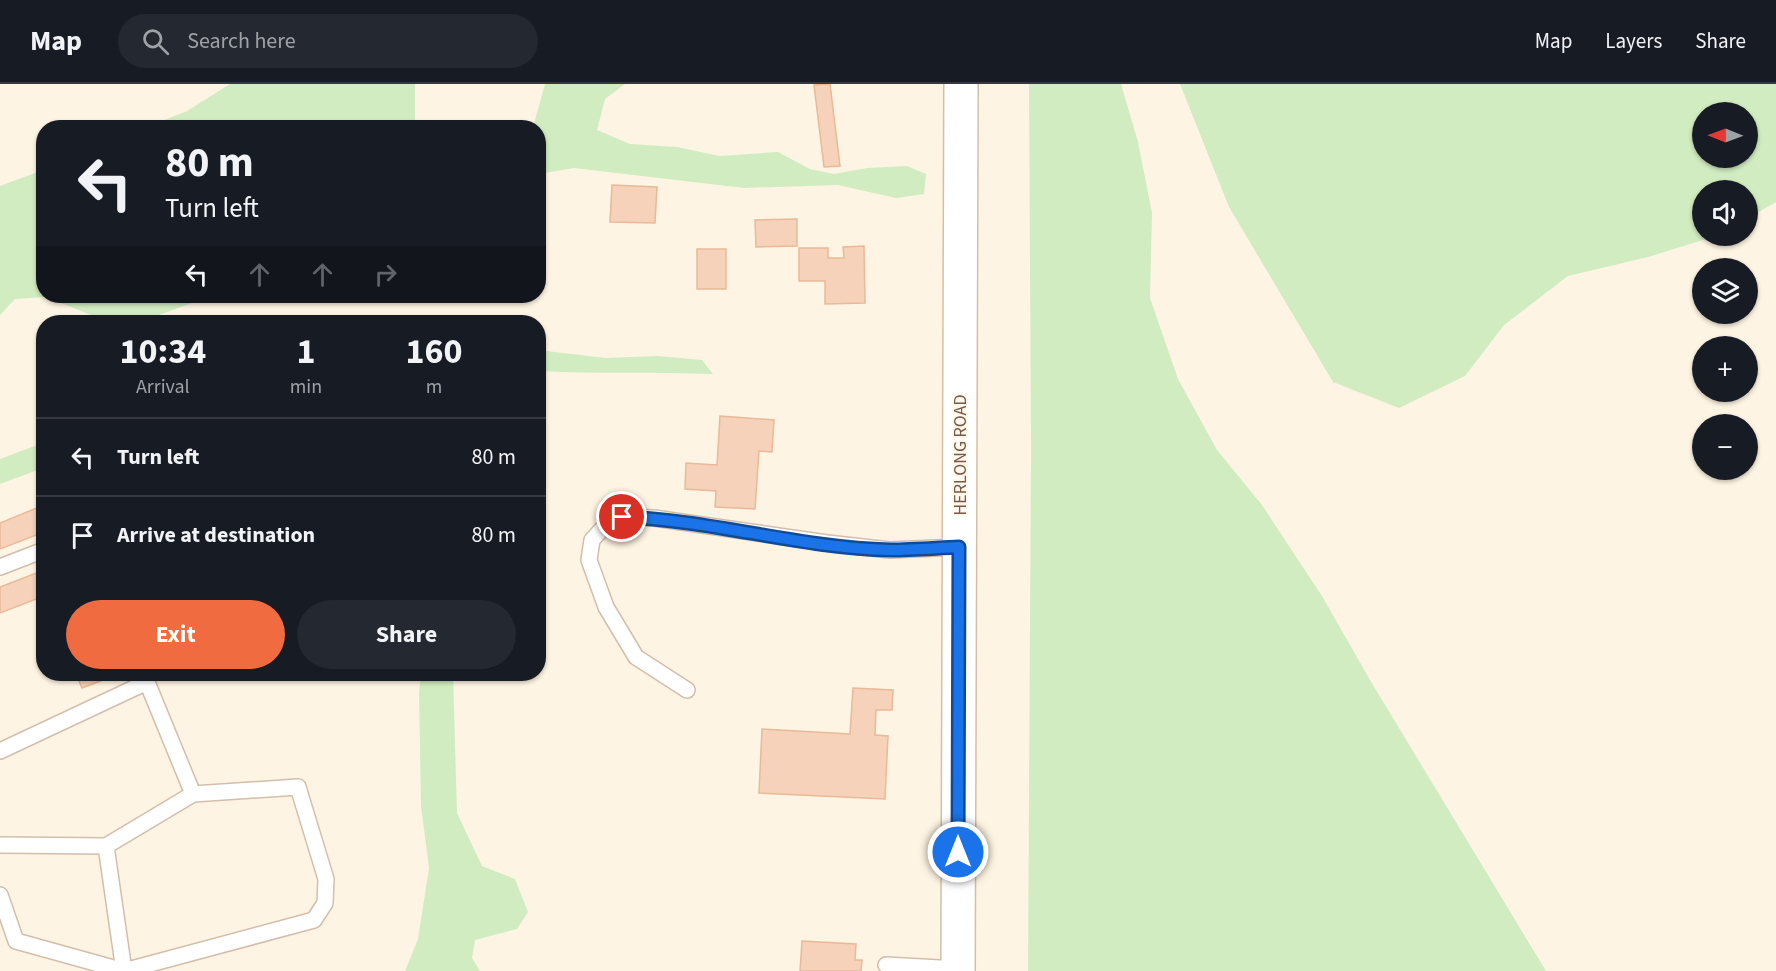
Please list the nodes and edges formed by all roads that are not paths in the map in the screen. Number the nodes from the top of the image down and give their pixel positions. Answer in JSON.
{"nodes":[{"id":1,"x":961,"y":84,"type":"edge"},
{"id":2,"x":959,"y":547,"type":"junction"},
{"id":3,"x":36,"y":553,"type":"edge"},
{"id":4,"x":0,"y":567,"type":"edge"},
{"id":5,"x":145,"y":681,"type":"edge"},
{"id":6,"x":152,"y":681,"type":"edge"},
{"id":7,"x":687,"y":690,"type":"dead end"},
{"id":8,"x":0,"y":751,"type":"edge"},
{"id":9,"x":193,"y":794,"type":"junction"},
{"id":10,"x":0,"y":845,"type":"edge"},
{"id":11,"x":106,"y":846,"type":"junction"},
{"id":12,"x":0,"y":895,"type":"edge"},
{"id":13,"x":886,"y":965,"type":"dead end"},
{"id":14,"x":958,"y":970,"type":"edge"},
{"id":15,"x":124,"y":971,"type":"edge"}],
"edges":[{"from":1,"to":2,"type":"street","name":"HERLONG ROAD"},
{"from":2,"to":7,"type":"lane"},
{"from":2,"to":14,"type":"street","name":"HERLONG ROAD"},
{"from":3,"to":4,"type":"lane"},
{"from":5,"to":8,"type":"lane"},
{"from":6,"to":9,"type":"lane"},
{"from":9,"to":11,"type":"lane"},
{"from":9,"to":15,"type":"lane"},
{"from":10,"to":11,"type":"lane"},
{"from":11,"to":15,"type":"lane"},
{"from":12,"to":15,"type":"lane"},
{"from":13,"to":14,"type":"lane"}]}
